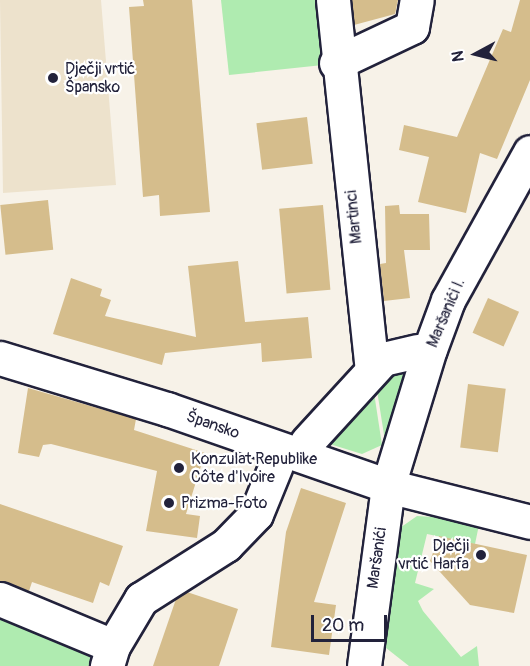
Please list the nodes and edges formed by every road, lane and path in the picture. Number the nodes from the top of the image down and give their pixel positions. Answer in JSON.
{"nodes":[{"id":1,"x":333,"y":0,"type":"edge"},
{"id":2,"x":417,"y":0,"type":"edge"},
{"id":3,"x":336,"y":63,"type":"junction"},
{"id":4,"x":530,"y":152,"type":"edge"},
{"id":5,"x":417,"y":351,"type":"dead end"},
{"id":6,"x":0,"y":358,"type":"edge"},
{"id":7,"x":372,"y":370,"type":"junction"},
{"id":8,"x":307,"y":442,"type":"dead end"},
{"id":9,"x":276,"y":465,"type":"dead end"},
{"id":10,"x":388,"y":486,"type":"junction"},
{"id":11,"x":530,"y":522,"type":"edge"},
{"id":12,"x":0,"y":599,"type":"edge"},
{"id":13,"x":110,"y":656,"type":"edge"},
{"id":14,"x":364,"y":666,"type":"edge"}],
"edges":[{"from":1,"to":3,"type":"street","name":"Martinci"},
{"from":2,"to":3,"type":"street"},
{"from":3,"to":7,"type":"street","name":"Martinci"},
{"from":4,"to":10,"type":"street","name":"Maršanići I."},
{"from":5,"to":7,"type":"street"},
{"from":6,"to":10,"type":"street","name":"Špansko"},
{"from":7,"to":8,"type":"street"},
{"from":9,"to":13,"type":"street"},
{"from":10,"to":11,"type":"street","name":"Špansko"},
{"from":10,"to":14,"type":"street","name":"Maršanići"},
{"from":12,"to":13,"type":"street"}]}
